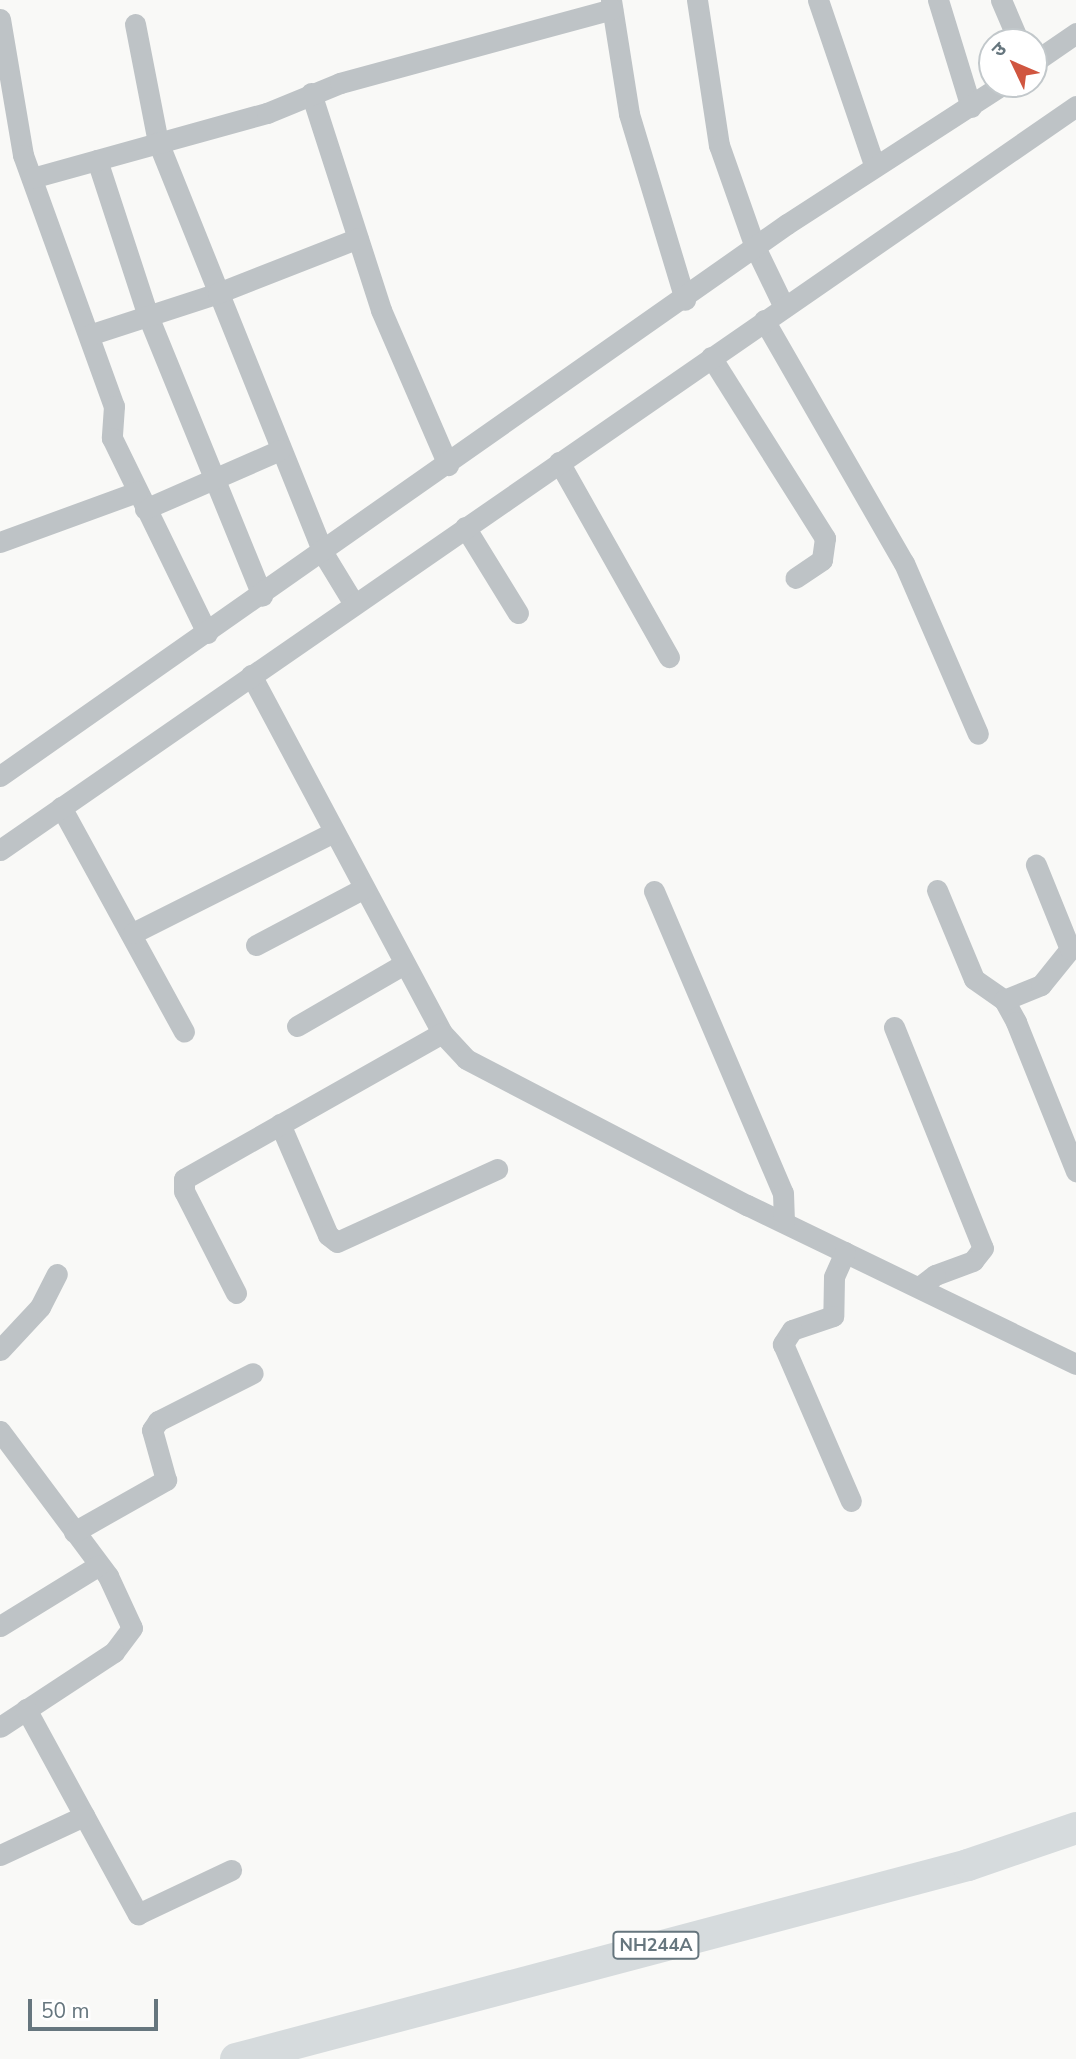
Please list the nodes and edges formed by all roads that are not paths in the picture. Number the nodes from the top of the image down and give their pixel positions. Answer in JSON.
{"nodes":[{"id":1,"x":697,"y":0,"type":"edge"},
{"id":2,"x":818,"y":0,"type":"edge"},
{"id":3,"x":938,"y":0,"type":"edge"},
{"id":4,"x":1000,"y":0,"type":"edge"},
{"id":5,"x":611,"y":5,"type":"edge"},
{"id":6,"x":0,"y":19,"type":"edge"},
{"id":7,"x":135,"y":24,"type":"dead end"},
{"id":8,"x":1013,"y":28,"type":"edge"},
{"id":9,"x":1076,"y":33,"type":"edge"},
{"id":10,"x":1048,"y":52,"type":"edge"},
{"id":11,"x":310,"y":93,"type":"junction"},
{"id":12,"x":984,"y":98,"type":"edge"},
{"id":13,"x":1076,"y":106,"type":"edge"},
{"id":14,"x":971,"y":107,"type":"junction"},
{"id":15,"x":158,"y":142,"type":"junction"},
{"id":16,"x":97,"y":160,"type":"junction"},
{"id":17,"x":876,"y":167,"type":"junction"},
{"id":18,"x":32,"y":178,"type":"junction"},
{"id":19,"x":358,"y":238,"type":"junction"},
{"id":20,"x":759,"y":255,"type":"junction"},
{"id":21,"x":218,"y":293,"type":"junction"},
{"id":22,"x":780,"y":298,"type":"junction"},
{"id":23,"x":685,"y":300,"type":"junction"},
{"id":24,"x":148,"y":316,"type":"junction"},
{"id":25,"x":764,"y":320,"type":"junction"},
{"id":26,"x":89,"y":335,"type":"junction"},
{"id":27,"x":711,"y":357,"type":"junction"},
{"id":28,"x":280,"y":450,"type":"junction"},
{"id":29,"x":559,"y":462,"type":"junction"},
{"id":30,"x":449,"y":465,"type":"junction"},
{"id":31,"x":212,"y":480,"type":"junction"},
{"id":32,"x":141,"y":500,"type":"junction"},
{"id":33,"x":465,"y":527,"type":"junction"},
{"id":34,"x":0,"y":542,"type":"edge"},
{"id":35,"x":327,"y":559,"type":"junction"},
{"id":36,"x":795,"y":578,"type":"dead end"},
{"id":37,"x":262,"y":596,"type":"junction"},
{"id":38,"x":350,"y":597,"type":"junction"},
{"id":39,"x":519,"y":613,"type":"dead end"},
{"id":40,"x":207,"y":634,"type":"junction"},
{"id":41,"x":669,"y":657,"type":"dead end"},
{"id":42,"x":251,"y":675,"type":"junction"},
{"id":43,"x":978,"y":734,"type":"dead end"},
{"id":44,"x":0,"y":776,"type":"edge"},
{"id":45,"x":61,"y":807,"type":"junction"},
{"id":46,"x":334,"y":832,"type":"junction"},
{"id":47,"x":0,"y":850,"type":"edge"},
{"id":48,"x":1036,"y":865,"type":"dead end"},
{"id":49,"x":364,"y":888,"type":"junction"},
{"id":50,"x":937,"y":890,"type":"dead end"},
{"id":51,"x":654,"y":891,"type":"dead end"},
{"id":52,"x":133,"y":933,"type":"junction"},
{"id":53,"x":256,"y":945,"type":"dead end"},
{"id":54,"x":404,"y":964,"type":"junction"},
{"id":55,"x":1004,"y":1000,"type":"junction"},
{"id":56,"x":297,"y":1026,"type":"dead end"},
{"id":57,"x":894,"y":1027,"type":"dead end"},
{"id":58,"x":184,"y":1032,"type":"dead end"},
{"id":59,"x":442,"y":1033,"type":"junction"},
{"id":60,"x":280,"y":1124,"type":"junction"},
{"id":61,"x":498,"y":1169,"type":"dead end"},
{"id":62,"x":1076,"y":1171,"type":"edge"},
{"id":63,"x":784,"y":1222,"type":"junction"},
{"id":64,"x":845,"y":1252,"type":"junction"},
{"id":65,"x":57,"y":1274,"type":"dead end"},
{"id":66,"x":919,"y":1287,"type":"junction"},
{"id":67,"x":236,"y":1293,"type":"dead end"},
{"id":68,"x":0,"y":1350,"type":"edge"},
{"id":69,"x":1076,"y":1364,"type":"edge"},
{"id":70,"x":253,"y":1373,"type":"dead end"},
{"id":71,"x":0,"y":1431,"type":"edge"},
{"id":72,"x":851,"y":1502,"type":"dead end"},
{"id":73,"x":74,"y":1532,"type":"junction"},
{"id":74,"x":99,"y":1564,"type":"junction"},
{"id":75,"x":0,"y":1626,"type":"edge"},
{"id":76,"x":26,"y":1709,"type":"junction"},
{"id":77,"x":0,"y":1727,"type":"edge"},
{"id":78,"x":84,"y":1816,"type":"junction"},
{"id":79,"x":1076,"y":1828,"type":"edge"},
{"id":80,"x":0,"y":1855,"type":"edge"},
{"id":81,"x":230,"y":1870,"type":"dead end"},
{"id":82,"x":236,"y":2059,"type":"edge"}],
"edges":[{"from":1,"to":20,"type":"street"},
{"from":2,"to":17,"type":"street"},
{"from":3,"to":14,"type":"street"},
{"from":4,"to":8,"type":"street"},
{"from":5,"to":11,"type":"street"},
{"from":5,"to":23,"type":"street"},
{"from":6,"to":18,"type":"street"},
{"from":7,"to":15,"type":"street"},
{"from":9,"to":10,"type":"street"},
{"from":11,"to":15,"type":"street"},
{"from":11,"to":19,"type":"street"},
{"from":12,"to":14,"type":"street"},
{"from":13,"to":22,"type":"street"},
{"from":14,"to":17,"type":"street"},
{"from":15,"to":16,"type":"street"},
{"from":15,"to":21,"type":"street"},
{"from":16,"to":18,"type":"street"},
{"from":16,"to":24,"type":"street"},
{"from":17,"to":20,"type":"street"},
{"from":18,"to":26,"type":"street"},
{"from":19,"to":21,"type":"street"},
{"from":19,"to":30,"type":"street"},
{"from":20,"to":22,"type":"street"},
{"from":20,"to":23,"type":"street"},
{"from":21,"to":24,"type":"street"},
{"from":21,"to":28,"type":"street"},
{"from":22,"to":25,"type":"street"},
{"from":23,"to":30,"type":"street"},
{"from":24,"to":26,"type":"street"},
{"from":24,"to":31,"type":"street"},
{"from":25,"to":27,"type":"street"},
{"from":25,"to":43,"type":"street"},
{"from":26,"to":32,"type":"street"},
{"from":27,"to":29,"type":"street"},
{"from":27,"to":36,"type":"street"},
{"from":28,"to":31,"type":"street"},
{"from":28,"to":35,"type":"street"},
{"from":29,"to":33,"type":"street"},
{"from":29,"to":41,"type":"street"},
{"from":30,"to":35,"type":"street"},
{"from":31,"to":32,"type":"street"},
{"from":31,"to":37,"type":"street"},
{"from":32,"to":34,"type":"street"},
{"from":32,"to":40,"type":"street"},
{"from":33,"to":38,"type":"street"},
{"from":33,"to":39,"type":"street"},
{"from":35,"to":37,"type":"street"},
{"from":35,"to":38,"type":"street"},
{"from":37,"to":40,"type":"street"},
{"from":38,"to":42,"type":"street"},
{"from":40,"to":44,"type":"street"},
{"from":42,"to":45,"type":"street"},
{"from":42,"to":46,"type":"street"},
{"from":45,"to":47,"type":"street"},
{"from":45,"to":52,"type":"street"},
{"from":46,"to":49,"type":"street"},
{"from":46,"to":52,"type":"street"},
{"from":48,"to":55,"type":"street"},
{"from":49,"to":53,"type":"street"},
{"from":49,"to":54,"type":"street"},
{"from":50,"to":55,"type":"street"},
{"from":51,"to":63,"type":"street"},
{"from":52,"to":58,"type":"street"},
{"from":54,"to":56,"type":"street"},
{"from":54,"to":59,"type":"street"},
{"from":55,"to":62,"type":"street"},
{"from":57,"to":66,"type":"street"},
{"from":59,"to":60,"type":"street"},
{"from":59,"to":63,"type":"street"},
{"from":60,"to":61,"type":"street"},
{"from":60,"to":67,"type":"street"},
{"from":63,"to":64,"type":"street"},
{"from":64,"to":66,"type":"street"},
{"from":64,"to":72,"type":"street"},
{"from":65,"to":68,"type":"street"},
{"from":66,"to":69,"type":"street"},
{"from":70,"to":73,"type":"street"},
{"from":71,"to":73,"type":"street"},
{"from":73,"to":74,"type":"street"},
{"from":74,"to":75,"type":"street"},
{"from":74,"to":76,"type":"street"},
{"from":76,"to":77,"type":"street"},
{"from":76,"to":78,"type":"street"},
{"from":78,"to":80,"type":"street"},
{"from":78,"to":81,"type":"street"},
{"from":79,"to":82,"type":"highway","number":"NH244A"}]}
